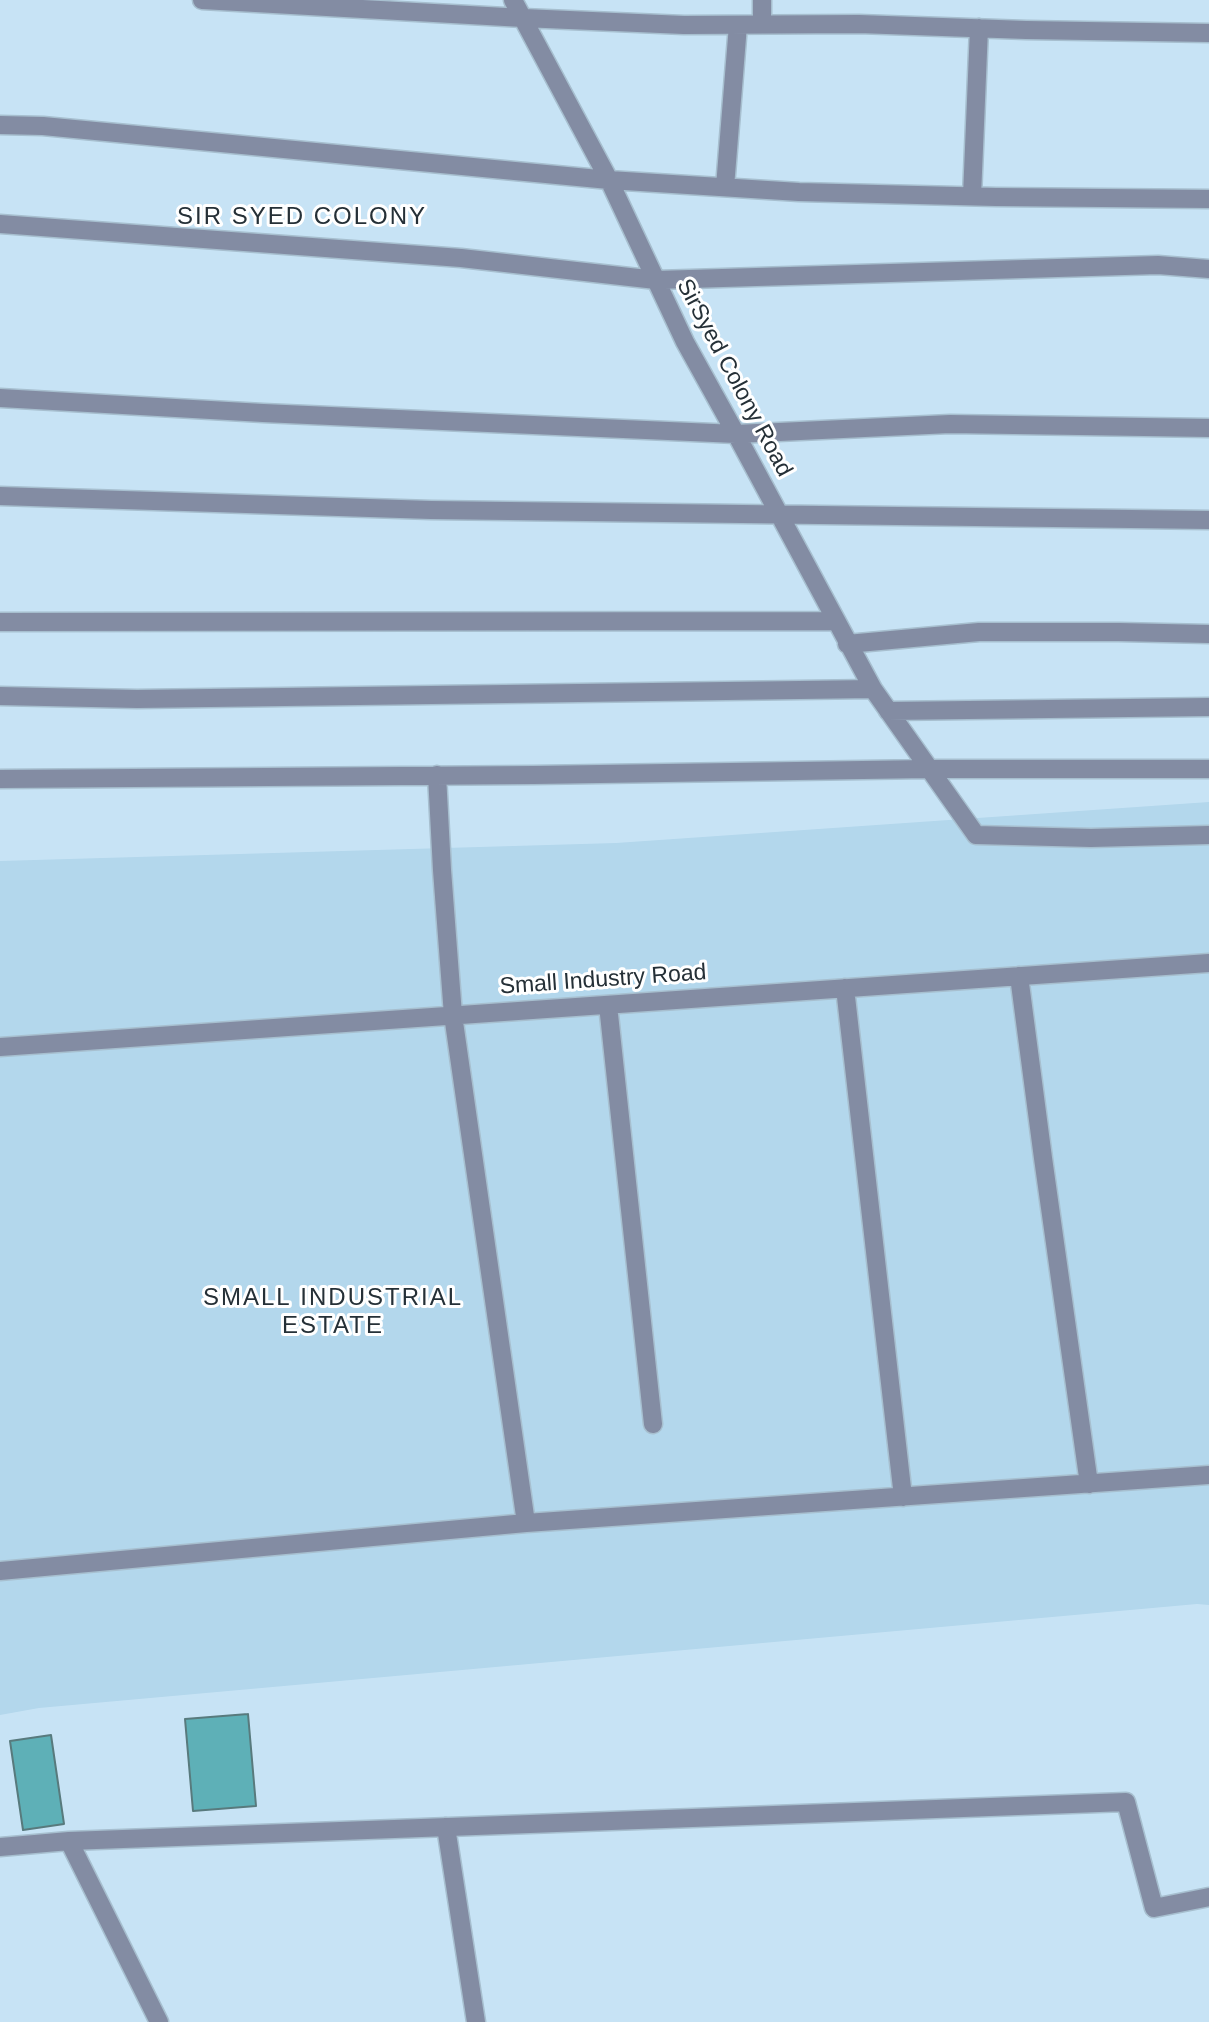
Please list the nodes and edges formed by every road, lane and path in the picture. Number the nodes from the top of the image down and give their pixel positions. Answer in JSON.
{"nodes":[{"id":1,"x":202,"y":0,"type":"edge"},
{"id":2,"x":513,"y":0,"type":"edge"},
{"id":3,"x":762,"y":0,"type":"edge"},
{"id":4,"x":523,"y":18,"type":"junction"},
{"id":5,"x":738,"y":24,"type":"junction"},
{"id":6,"x":762,"y":24,"type":"junction"},
{"id":7,"x":979,"y":28,"type":"junction"},
{"id":8,"x":1209,"y":33,"type":"edge"},
{"id":9,"x":0,"y":125,"type":"edge"},
{"id":10,"x":609,"y":180,"type":"junction"},
{"id":11,"x":725,"y":187,"type":"junction"},
{"id":12,"x":972,"y":196,"type":"junction"},
{"id":13,"x":1209,"y":199,"type":"edge"},
{"id":14,"x":0,"y":224,"type":"edge"},
{"id":15,"x":1209,"y":269,"type":"edge"},
{"id":16,"x":656,"y":280,"type":"junction"},
{"id":17,"x":0,"y":397,"type":"edge"},
{"id":18,"x":1209,"y":428,"type":"edge"},
{"id":19,"x":736,"y":434,"type":"junction"},
{"id":20,"x":0,"y":496,"type":"edge"},
{"id":21,"x":777,"y":514,"type":"junction"},
{"id":22,"x":1209,"y":520,"type":"edge"},
{"id":23,"x":835,"y":621,"type":"junction"},
{"id":24,"x":0,"y":622,"type":"edge"},
{"id":25,"x":1209,"y":634,"type":"edge"},
{"id":26,"x":848,"y":643,"type":"junction"},
{"id":27,"x":873,"y":690,"type":"junction"},
{"id":28,"x":0,"y":695,"type":"edge"},
{"id":29,"x":1209,"y":706,"type":"edge"},
{"id":30,"x":888,"y":711,"type":"junction"},
{"id":31,"x":928,"y":769,"type":"junction"},
{"id":32,"x":1209,"y":769,"type":"edge"},
{"id":33,"x":437,"y":775,"type":"junction"},
{"id":34,"x":0,"y":779,"type":"edge"},
{"id":35,"x":1209,"y":835,"type":"edge"},
{"id":36,"x":1209,"y":963,"type":"edge"},
{"id":37,"x":1019,"y":976,"type":"junction"},
{"id":38,"x":845,"y":988,"type":"junction"},
{"id":39,"x":608,"y":1005,"type":"junction"},
{"id":40,"x":453,"y":1015,"type":"junction"},
{"id":41,"x":0,"y":1047,"type":"edge"},
{"id":42,"x":653,"y":1424,"type":"dead end"},
{"id":43,"x":1209,"y":1475,"type":"edge"},
{"id":44,"x":1089,"y":1484,"type":"junction"},
{"id":45,"x":903,"y":1497,"type":"junction"},
{"id":46,"x":526,"y":1523,"type":"junction"},
{"id":47,"x":0,"y":1571,"type":"edge"},
{"id":48,"x":446,"y":1826,"type":"junction"},
{"id":49,"x":69,"y":1841,"type":"junction"},
{"id":50,"x":0,"y":1847,"type":"edge"},
{"id":51,"x":1209,"y":1898,"type":"edge"},
{"id":52,"x":159,"y":2022,"type":"edge"},
{"id":53,"x":477,"y":2022,"type":"edge"}],
"edges":[{"from":1,"to":4,"type":"street"},
{"from":2,"to":4,"type":"street","name":"SirSyed Colony Road"},
{"from":3,"to":6,"type":"street"},
{"from":4,"to":5,"type":"street"},
{"from":4,"to":10,"type":"street","name":"SirSyed Colony Road"},
{"from":5,"to":6,"type":"street"},
{"from":5,"to":11,"type":"street"},
{"from":6,"to":7,"type":"street"},
{"from":7,"to":8,"type":"street"},
{"from":7,"to":12,"type":"street"},
{"from":9,"to":10,"type":"street"},
{"from":10,"to":11,"type":"street"},
{"from":10,"to":16,"type":"street","name":"SirSyed Colony Road"},
{"from":11,"to":12,"type":"street"},
{"from":12,"to":13,"type":"street"},
{"from":14,"to":16,"type":"street"},
{"from":15,"to":16,"type":"street"},
{"from":16,"to":19,"type":"street","name":"SirSyed Colony Road"},
{"from":17,"to":19,"type":"street"},
{"from":18,"to":19,"type":"street"},
{"from":19,"to":21,"type":"street","name":"SirSyed Colony Road"},
{"from":20,"to":21,"type":"street"},
{"from":21,"to":22,"type":"street"},
{"from":21,"to":23,"type":"street","name":"SirSyed Colony Road"},
{"from":23,"to":24,"type":"street"},
{"from":23,"to":26,"type":"street","name":"SirSyed Colony Road"},
{"from":25,"to":26,"type":"street"},
{"from":26,"to":27,"type":"street","name":"SirSyed Colony Road"},
{"from":27,"to":28,"type":"street"},
{"from":27,"to":30,"type":"street","name":"SirSyed Colony Road"},
{"from":29,"to":30,"type":"street"},
{"from":30,"to":31,"type":"street","name":"SirSyed Colony Road"},
{"from":31,"to":32,"type":"street"},
{"from":31,"to":33,"type":"street"},
{"from":31,"to":35,"type":"street","name":"SirSyed Colony Road"},
{"from":33,"to":34,"type":"street"},
{"from":33,"to":40,"type":"street"},
{"from":36,"to":37,"type":"street","name":"Small Industry Road"},
{"from":37,"to":38,"type":"street","name":"Small Industry Road"},
{"from":37,"to":44,"type":"street"},
{"from":38,"to":39,"type":"street","name":"Small Industry Road"},
{"from":38,"to":45,"type":"street"},
{"from":39,"to":40,"type":"street","name":"Small Industry Road"},
{"from":39,"to":42,"type":"street"},
{"from":40,"to":41,"type":"street","name":"Small Industry Road"},
{"from":40,"to":46,"type":"street"},
{"from":43,"to":44,"type":"street"},
{"from":44,"to":45,"type":"street"},
{"from":45,"to":46,"type":"street"},
{"from":46,"to":47,"type":"street"},
{"from":48,"to":49,"type":"street"},
{"from":48,"to":51,"type":"street"},
{"from":48,"to":53,"type":"street"},
{"from":49,"to":50,"type":"street"},
{"from":49,"to":52,"type":"street"}]}
